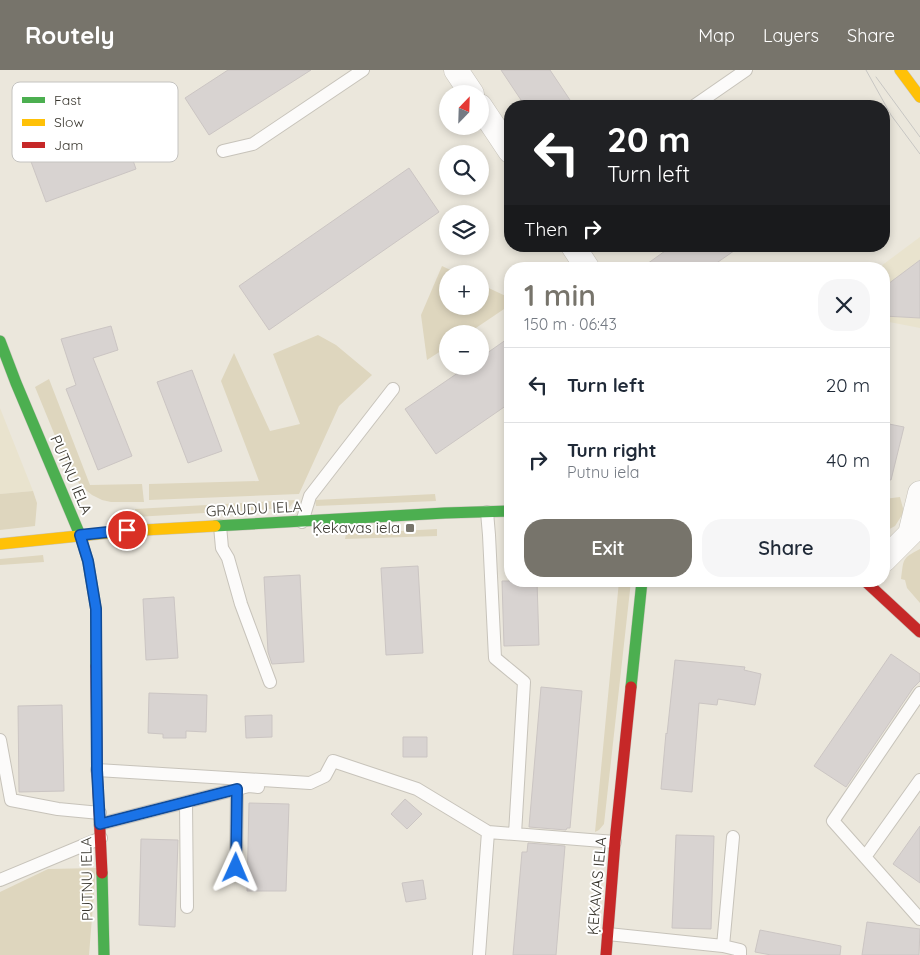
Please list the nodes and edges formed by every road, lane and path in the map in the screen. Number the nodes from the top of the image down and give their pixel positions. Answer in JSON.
{"nodes":[{"id":1,"x":363,"y":70,"type":"edge"},
{"id":2,"x":456,"y":70,"type":"edge"},
{"id":3,"x":746,"y":70,"type":"edge"},
{"id":4,"x":900,"y":70,"type":"edge"},
{"id":5,"x":466,"y":85,"type":"edge"},
{"id":6,"x":920,"y":97,"type":"edge"},
{"id":7,"x":703,"y":100,"type":"edge"},
{"id":8,"x":489,"y":120,"type":"edge"},
{"id":9,"x":504,"y":142,"type":"edge"},
{"id":10,"x":222,"y":151,"type":"dead end"},
{"id":11,"x":0,"y":341,"type":"edge"},
{"id":12,"x":393,"y":389,"type":"dead end"},
{"id":13,"x":920,"y":493,"type":"edge"},
{"id":14,"x":501,"y":509,"type":"edge"},
{"id":15,"x":302,"y":522,"type":"junction"},
{"id":16,"x":220,"y":526,"type":"junction"},
{"id":17,"x":915,"y":533,"type":"edge"},
{"id":18,"x":80,"y":535,"type":"junction"},
{"id":19,"x":0,"y":544,"type":"edge"},
{"id":20,"x":890,"y":555,"type":"edge"},
{"id":21,"x":641,"y":587,"type":"edge"},
{"id":22,"x":872,"y":587,"type":"edge"},
{"id":23,"x":920,"y":632,"type":"edge"},
{"id":24,"x":270,"y":682,"type":"dead end"},
{"id":25,"x":920,"y":693,"type":"edge"},
{"id":26,"x":0,"y":740,"type":"edge"},
{"id":27,"x":97,"y":770,"type":"junction"},
{"id":28,"x":920,"y":780,"type":"edge"},
{"id":29,"x":237,"y":789,"type":"junction"},
{"id":30,"x":289,"y":790,"type":"dead end"},
{"id":31,"x":186,"y":802,"type":"junction"},
{"id":32,"x":100,"y":819,"type":"junction"},
{"id":33,"x":488,"y":832,"type":"junction"},
{"id":34,"x":515,"y":834,"type":"junction"},
{"id":35,"x":734,"y":837,"type":"dead end"},
{"id":36,"x":101,"y":838,"type":"junction"},
{"id":37,"x":616,"y":842,"type":"junction"},
{"id":38,"x":865,"y":857,"type":"junction"},
{"id":39,"x":236,"y":868,"type":"dead end"},
{"id":40,"x":0,"y":880,"type":"edge"},
{"id":41,"x":187,"y":907,"type":"dead end"},
{"id":42,"x":920,"y":918,"type":"edge"},
{"id":43,"x":608,"y":934,"type":"junction"},
{"id":44,"x":723,"y":946,"type":"junction"},
{"id":45,"x":104,"y":955,"type":"edge"},
{"id":46,"x":479,"y":955,"type":"edge"},
{"id":47,"x":606,"y":955,"type":"edge"},
{"id":48,"x":740,"y":955,"type":"edge"}],
"edges":[{"from":1,"to":10,"type":"lane"},
{"from":2,"to":5,"type":"street"},
{"from":3,"to":7,"type":"lane"},
{"from":4,"to":6,"type":"street"},
{"from":8,"to":9,"type":"street"},
{"from":11,"to":18,"type":"street","name":"PUTNU IELA"},
{"from":12,"to":15,"type":"lane"},
{"from":13,"to":17,"type":"street"},
{"from":14,"to":15,"type":"street","name":"GRAUDU IELA"},
{"from":14,"to":34,"type":"lane"},
{"from":15,"to":16,"type":"street","name":"GRAUDU IELA"},
{"from":16,"to":18,"type":"street","name":"GRAUDU IELA"},
{"from":16,"to":24,"type":"lane"},
{"from":17,"to":20,"type":"street"},
{"from":18,"to":19,"type":"street","name":"GRAUDU IELA"},
{"from":18,"to":27,"type":"street","name":"PUTNU IELA"},
{"from":21,"to":37,"type":"street","name":"ĶEKAVAS IELA"},
{"from":22,"to":23,"type":"street"},
{"from":25,"to":38,"type":"lane"},
{"from":26,"to":32,"type":"lane"},
{"from":27,"to":32,"type":"street","name":"PUTNU IELA"},
{"from":27,"to":33,"type":"lane"},
{"from":28,"to":38,"type":"lane"},
{"from":29,"to":30,"type":"lane"},
{"from":29,"to":31,"type":"lane"},
{"from":29,"to":39,"type":"lane"},
{"from":31,"to":32,"type":"lane"},
{"from":31,"to":41,"type":"lane"},
{"from":32,"to":36,"type":"street","name":"PUTNU IELA"},
{"from":33,"to":34,"type":"lane"},
{"from":33,"to":46,"type":"lane"},
{"from":34,"to":37,"type":"lane"},
{"from":35,"to":44,"type":"lane"},
{"from":36,"to":40,"type":"lane"},
{"from":36,"to":45,"type":"street","name":"PUTNU IELA"},
{"from":37,"to":43,"type":"street","name":"ĶEKAVAS IELA"},
{"from":38,"to":42,"type":"lane"},
{"from":43,"to":44,"type":"lane"},
{"from":43,"to":47,"type":"street","name":"ĶEKAVAS IELA"},
{"from":44,"to":48,"type":"lane"}]}
